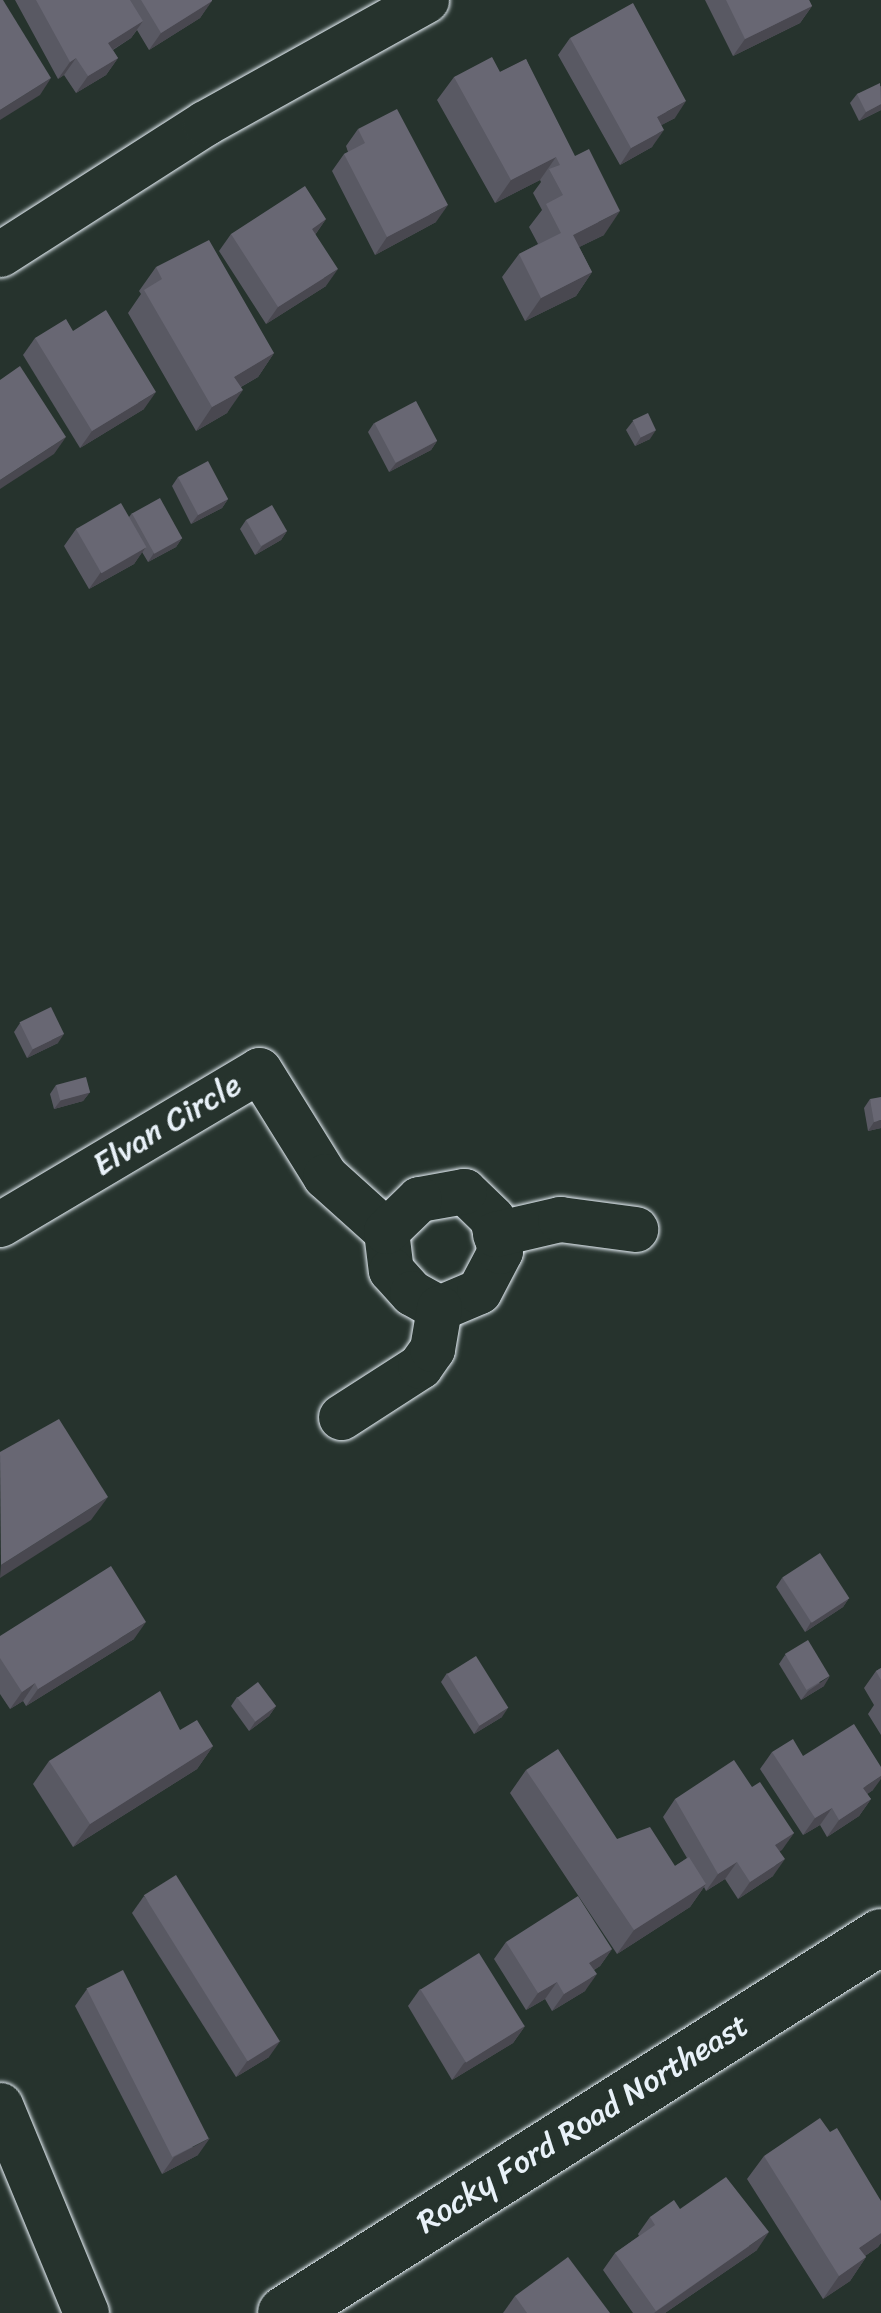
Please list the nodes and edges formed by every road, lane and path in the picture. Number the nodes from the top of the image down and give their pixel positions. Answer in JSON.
{"nodes":[{"id":1,"x":426,"y":0,"type":"edge"},
{"id":2,"x":0,"y":254,"type":"edge"},
{"id":3,"x":0,"y":1224,"type":"edge"},
{"id":4,"x":635,"y":1229,"type":"dead end"},
{"id":5,"x":386,"y":1232,"type":"junction"},
{"id":6,"x":496,"y":1234,"type":"junction"},
{"id":7,"x":439,"y":1308,"type":"junction"},
{"id":8,"x":342,"y":1417,"type":"dead end"},
{"id":9,"x":881,"y":1936,"type":"edge"},
{"id":10,"x":0,"y":2106,"type":"edge"},
{"id":11,"x":86,"y":2313,"type":"edge"},
{"id":12,"x":286,"y":2313,"type":"edge"}],
"edges":[{"from":1,"to":2,"type":"street"},
{"from":3,"to":5,"type":"street","name":"Elvan Circle"},
{"from":4,"to":6,"type":"street"},
{"from":5,"to":6,"type":"street"},
{"from":5,"to":7,"type":"street"},
{"from":6,"to":7,"type":"street"},
{"from":7,"to":8,"type":"street"},
{"from":9,"to":12,"type":"street","name":"Rocky Ford Road Northeast"},
{"from":10,"to":11,"type":"street"}]}
